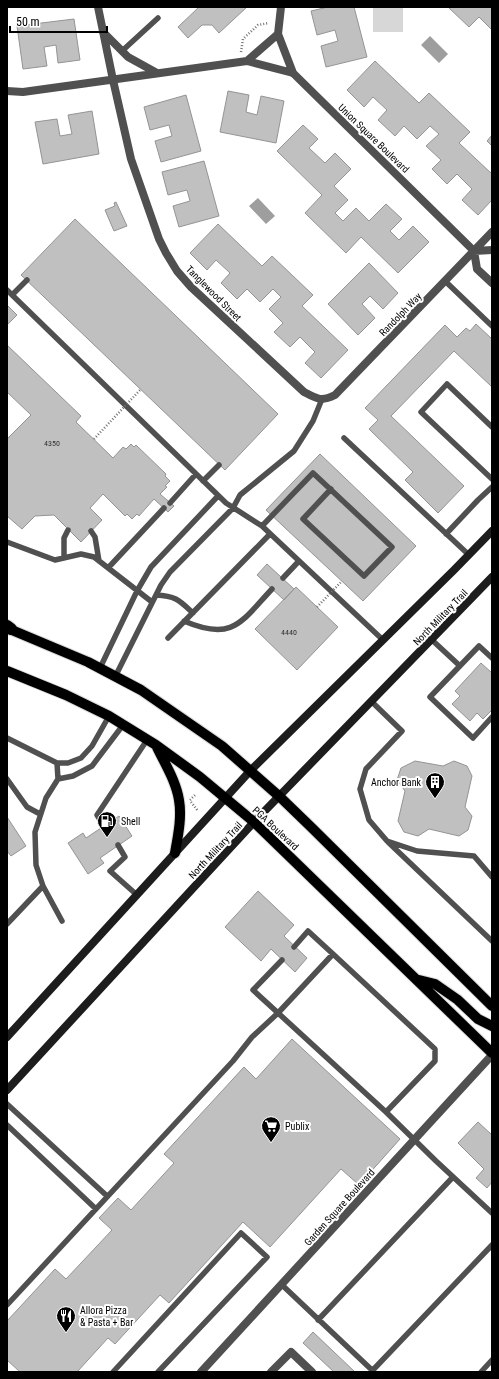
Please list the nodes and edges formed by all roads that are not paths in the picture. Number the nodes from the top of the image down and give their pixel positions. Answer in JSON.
{"nodes":[{"id":1,"x":98,"y":7,"type":"edge"},
{"id":2,"x":281,"y":7,"type":"edge"},
{"id":3,"x":158,"y":18,"type":"dead end"},
{"id":4,"x":103,"y":32,"type":"junction"},
{"id":5,"x":278,"y":34,"type":"junction"},
{"id":6,"x":122,"y":51,"type":"junction"},
{"id":7,"x":243,"y":62,"type":"junction"},
{"id":8,"x":157,"y":73,"type":"junction"},
{"id":9,"x":293,"y":73,"type":"junction"},
{"id":10,"x":112,"y":80,"type":"junction"},
{"id":11,"x":7,"y":91,"type":"edge"},
{"id":12,"x":492,"y":232,"type":"edge"},
{"id":13,"x":492,"y":250,"type":"edge"},
{"id":14,"x":474,"y":251,"type":"junction"},
{"id":15,"x":27,"y":280,"type":"dead end"},
{"id":16,"x":445,"y":281,"type":"junction"},
{"id":17,"x":492,"y":283,"type":"edge"},
{"id":18,"x":7,"y":290,"type":"edge"},
{"id":19,"x":12,"y":295,"type":"junction"},
{"id":20,"x":492,"y":326,"type":"edge"},
{"id":21,"x":320,"y":400,"type":"junction"},
{"id":22,"x":492,"y":427,"type":"edge"},
{"id":23,"x":344,"y":438,"type":"dead end"},
{"id":24,"x":220,"y":465,"type":"dead end"},
{"id":25,"x":196,"y":474,"type":"junction"},
{"id":26,"x":492,"y":479,"type":"edge"},
{"id":27,"x":203,"y":481,"type":"junction"},
{"id":28,"x":492,"y":487,"type":"edge"},
{"id":29,"x":331,"y":489,"type":"junction"},
{"id":30,"x":218,"y":496,"type":"junction"},
{"id":31,"x":170,"y":503,"type":"dead end"},
{"id":32,"x":164,"y":508,"type":"dead end"},
{"id":33,"x":233,"y":508,"type":"junction"},
{"id":34,"x":262,"y":526,"type":"junction"},
{"id":35,"x":68,"y":530,"type":"dead end"},
{"id":36,"x":91,"y":531,"type":"dead end"},
{"id":37,"x":492,"y":531,"type":"edge"},
{"id":38,"x":270,"y":534,"type":"junction"},
{"id":39,"x":446,"y":534,"type":"junction"},
{"id":40,"x":7,"y":542,"type":"edge"},
{"id":41,"x":469,"y":555,"type":"junction"},
{"id":42,"x":64,"y":558,"type":"junction"},
{"id":43,"x":99,"y":561,"type":"junction"},
{"id":44,"x":299,"y":561,"type":"junction"},
{"id":45,"x":108,"y":568,"type":"junction"},
{"id":46,"x":492,"y":577,"type":"edge"},
{"id":47,"x":283,"y":578,"type":"dead end"},
{"id":48,"x":272,"y":589,"type":"dead end"},
{"id":49,"x":137,"y":591,"type":"junction"},
{"id":50,"x":156,"y":595,"type":"junction"},
{"id":51,"x":152,"y":602,"type":"junction"},
{"id":52,"x":193,"y":613,"type":"junction"},
{"id":53,"x":184,"y":621,"type":"junction"},
{"id":54,"x":8,"y":628,"type":"edge"},
{"id":55,"x":168,"y":638,"type":"dead end"},
{"id":56,"x":383,"y":640,"type":"junction"},
{"id":57,"x":432,"y":640,"type":"junction"},
{"id":58,"x":492,"y":658,"type":"edge"},
{"id":59,"x":460,"y":666,"type":"junction"},
{"id":60,"x":100,"y":668,"type":"junction"},
{"id":61,"x":7,"y":671,"type":"edge"},
{"id":62,"x":115,"y":677,"type":"junction"},
{"id":63,"x":372,"y":702,"type":"junction"},
{"id":64,"x":109,"y":716,"type":"junction"},
{"id":65,"x":492,"y":717,"type":"edge"},
{"id":66,"x":123,"y":725,"type":"junction"},
{"id":67,"x":7,"y":738,"type":"edge"},
{"id":68,"x":147,"y":740,"type":"junction"},
{"id":69,"x":156,"y":745,"type":"junction"},
{"id":70,"x":57,"y":763,"type":"junction"},
{"id":71,"x":250,"y":772,"type":"junction"},
{"id":72,"x":7,"y":779,"type":"edge"},
{"id":73,"x":58,"y":779,"type":"junction"},
{"id":74,"x":280,"y":797,"type":"junction"},
{"id":75,"x":225,"y":798,"type":"junction"},
{"id":76,"x":40,"y":814,"type":"junction"},
{"id":77,"x":254,"y":822,"type":"junction"},
{"id":78,"x":104,"y":826,"type":"dead end"},
{"id":79,"x":387,"y":841,"type":"junction"},
{"id":80,"x":118,"y":846,"type":"dead end"},
{"id":81,"x":176,"y":853,"type":"junction"},
{"id":82,"x":492,"y":877,"type":"edge"},
{"id":83,"x":43,"y":886,"type":"junction"},
{"id":84,"x":137,"y":895,"type":"junction"},
{"id":85,"x":62,"y":922,"type":"dead end"},
{"id":86,"x":7,"y":924,"type":"edge"},
{"id":87,"x":492,"y":941,"type":"edge"},
{"id":88,"x":294,"y":946,"type":"dead end"},
{"id":89,"x":333,"y":954,"type":"junction"},
{"id":90,"x":282,"y":960,"type":"dead end"},
{"id":91,"x":417,"y":979,"type":"junction"},
{"id":92,"x":492,"y":1006,"type":"edge"},
{"id":93,"x":278,"y":1013,"type":"junction"},
{"id":94,"x":492,"y":1026,"type":"edge"},
{"id":95,"x":7,"y":1037,"type":"edge"},
{"id":96,"x":492,"y":1054,"type":"edge"},
{"id":97,"x":7,"y":1090,"type":"edge"},
{"id":98,"x":7,"y":1104,"type":"edge"},
{"id":99,"x":386,"y":1112,"type":"junction"},
{"id":100,"x":7,"y":1125,"type":"edge"},
{"id":101,"x":414,"y":1139,"type":"junction"},
{"id":102,"x":453,"y":1177,"type":"junction"},
{"id":103,"x":107,"y":1196,"type":"junction"},
{"id":104,"x":96,"y":1209,"type":"junction"},
{"id":105,"x":492,"y":1213,"type":"edge"},
{"id":106,"x":492,"y":1245,"type":"edge"},
{"id":107,"x":281,"y":1284,"type":"junction"},
{"id":108,"x":7,"y":1305,"type":"edge"},
{"id":109,"x":318,"y":1320,"type":"junction"},
{"id":110,"x":492,"y":1360,"type":"edge"},
{"id":111,"x":113,"y":1372,"type":"edge"},
{"id":112,"x":158,"y":1372,"type":"edge"},
{"id":113,"x":201,"y":1372,"type":"edge"},
{"id":114,"x":271,"y":1372,"type":"edge"},
{"id":115,"x":312,"y":1372,"type":"edge"},
{"id":116,"x":373,"y":1372,"type":"edge"},
{"id":117,"x":481,"y":1372,"type":"edge"}],
"edges":[{"from":1,"to":4,"type":"street","name":"Tanglewood Street"},
{"from":2,"to":5,"type":"street"},
{"from":3,"to":6,"type":"lane"},
{"from":4,"to":6,"type":"street"},
{"from":4,"to":10,"type":"street","name":"Tanglewood Street"},
{"from":5,"to":7,"type":"street"},
{"from":5,"to":9,"type":"street"},
{"from":6,"to":8,"type":"street"},
{"from":7,"to":8,"type":"street","name":"Union Square Boulevard"},
{"from":7,"to":9,"type":"street","name":"Union Square Boulevard"},
{"from":8,"to":10,"type":"street","name":"Union Square Boulevard"},
{"from":9,"to":14,"type":"street","name":"Union Square Boulevard"},
{"from":10,"to":11,"type":"street"},
{"from":10,"to":21,"type":"street","name":"Tanglewood Street"},
{"from":12,"to":14,"type":"street","name":"Randolph Way"},
{"from":13,"to":14,"type":"street"},
{"from":14,"to":16,"type":"street","name":"Randolph Way"},
{"from":14,"to":17,"type":"street"},
{"from":15,"to":19,"type":"lane"},
{"from":16,"to":20,"type":"lane"},
{"from":16,"to":21,"type":"street","name":"Randolph Way"},
{"from":18,"to":19,"type":"lane"},
{"from":19,"to":25,"type":"lane"},
{"from":21,"to":33,"type":"lane"},
{"from":22,"to":26,"type":"lane"},
{"from":23,"to":39,"type":"lane"},
{"from":24,"to":27,"type":"lane"},
{"from":25,"to":27,"type":"lane"},
{"from":25,"to":31,"type":"lane"},
{"from":27,"to":30,"type":"lane"},
{"from":28,"to":39,"type":"lane"},
{"from":29,"to":29,"type":"lane"},
{"from":29,"to":34,"type":"lane"},
{"from":30,"to":33,"type":"lane"},
{"from":30,"to":49,"type":"lane"},
{"from":32,"to":45,"type":"lane"},
{"from":33,"to":34,"type":"lane"},
{"from":33,"to":50,"type":"lane"},
{"from":34,"to":38,"type":"lane"},
{"from":35,"to":42,"type":"lane"},
{"from":36,"to":43,"type":"lane"},
{"from":37,"to":41,"type":"main road"},
{"from":38,"to":44,"type":"lane"},
{"from":38,"to":52,"type":"lane"},
{"from":39,"to":41,"type":"lane"},
{"from":40,"to":42,"type":"lane"},
{"from":41,"to":56,"type":"main road"},
{"from":42,"to":43,"type":"lane"},
{"from":43,"to":45,"type":"lane"},
{"from":44,"to":47,"type":"lane"},
{"from":44,"to":56,"type":"lane"},
{"from":45,"to":49,"type":"lane"},
{"from":46,"to":57,"type":"main road","name":"North Military Trail"},
{"from":48,"to":53,"type":"lane"},
{"from":49,"to":51,"type":"lane"},
{"from":49,"to":60,"type":"lane"},
{"from":50,"to":51,"type":"lane"},
{"from":50,"to":52,"type":"lane"},
{"from":51,"to":62,"type":"lane"},
{"from":52,"to":53,"type":"lane"},
{"from":53,"to":55,"type":"lane"},
{"from":54,"to":60,"type":"main road"},
{"from":56,"to":71,"type":"main road"},
{"from":57,"to":59,"type":"lane"},
{"from":57,"to":63,"type":"main road","name":"North Military Trail"},
{"from":58,"to":59,"type":"lane"},
{"from":59,"to":65,"type":"lane"},
{"from":60,"to":62,"type":"main road"},
{"from":61,"to":64,"type":"main road","name":"PGA Boulevard"},
{"from":62,"to":71,"type":"main road"},
{"from":63,"to":74,"type":"main road","name":"North Military Trail"},
{"from":63,"to":79,"type":"lane"},
{"from":64,"to":66,"type":"main road","name":"PGA Boulevard"},
{"from":64,"to":70,"type":"lane"},
{"from":66,"to":68,"type":"main road","name":"PGA Boulevard"},
{"from":66,"to":73,"type":"lane"},
{"from":67,"to":70,"type":"lane"},
{"from":68,"to":69,"type":"main road","name":"PGA Boulevard"},
{"from":68,"to":78,"type":"lane"},
{"from":69,"to":75,"type":"main road","name":"PGA Boulevard"},
{"from":69,"to":81,"type":"main road"},
{"from":70,"to":73,"type":"lane"},
{"from":71,"to":74,"type":"main road"},
{"from":71,"to":75,"type":"main road"},
{"from":72,"to":76,"type":"lane"},
{"from":73,"to":76,"type":"lane"},
{"from":74,"to":77,"type":"main road","name":"North Military Trail"},
{"from":74,"to":92,"type":"main road"},
{"from":75,"to":77,"type":"main road","name":"PGA Boulevard"},
{"from":75,"to":81,"type":"main road"},
{"from":76,"to":83,"type":"lane"},
{"from":77,"to":91,"type":"main road","name":"PGA Boulevard"},
{"from":77,"to":97,"type":"main road","name":"North Military Trail"},
{"from":79,"to":82,"type":"lane"},
{"from":79,"to":87,"type":"lane"},
{"from":80,"to":84,"type":"lane"},
{"from":81,"to":84,"type":"main road"},
{"from":83,"to":85,"type":"lane"},
{"from":83,"to":86,"type":"lane"},
{"from":84,"to":95,"type":"main road"},
{"from":88,"to":89,"type":"lane"},
{"from":89,"to":93,"type":"lane"},
{"from":89,"to":99,"type":"lane"},
{"from":90,"to":93,"type":"lane"},
{"from":91,"to":94,"type":"main road"},
{"from":91,"to":96,"type":"main road","name":"PGA Boulevard"},
{"from":93,"to":99,"type":"lane"},
{"from":93,"to":103,"type":"lane"},
{"from":96,"to":101,"type":"street","name":"Garden Square Boulevard"},
{"from":98,"to":103,"type":"lane"},
{"from":99,"to":101,"type":"lane"},
{"from":100,"to":104,"type":"lane"},
{"from":101,"to":102,"type":"lane"},
{"from":101,"to":107,"type":"street","name":"Garden Square Boulevard"},
{"from":102,"to":105,"type":"lane"},
{"from":102,"to":109,"type":"lane"},
{"from":103,"to":104,"type":"lane"},
{"from":104,"to":108,"type":"lane"},
{"from":106,"to":116,"type":"lane"},
{"from":107,"to":109,"type":"lane"},
{"from":107,"to":113,"type":"street","name":"Garden Square Boulevard"},
{"from":109,"to":116,"type":"lane"},
{"from":110,"to":117,"type":"lane"},
{"from":111,"to":112,"type":"lane"},
{"from":114,"to":115,"type":"street"}]}
